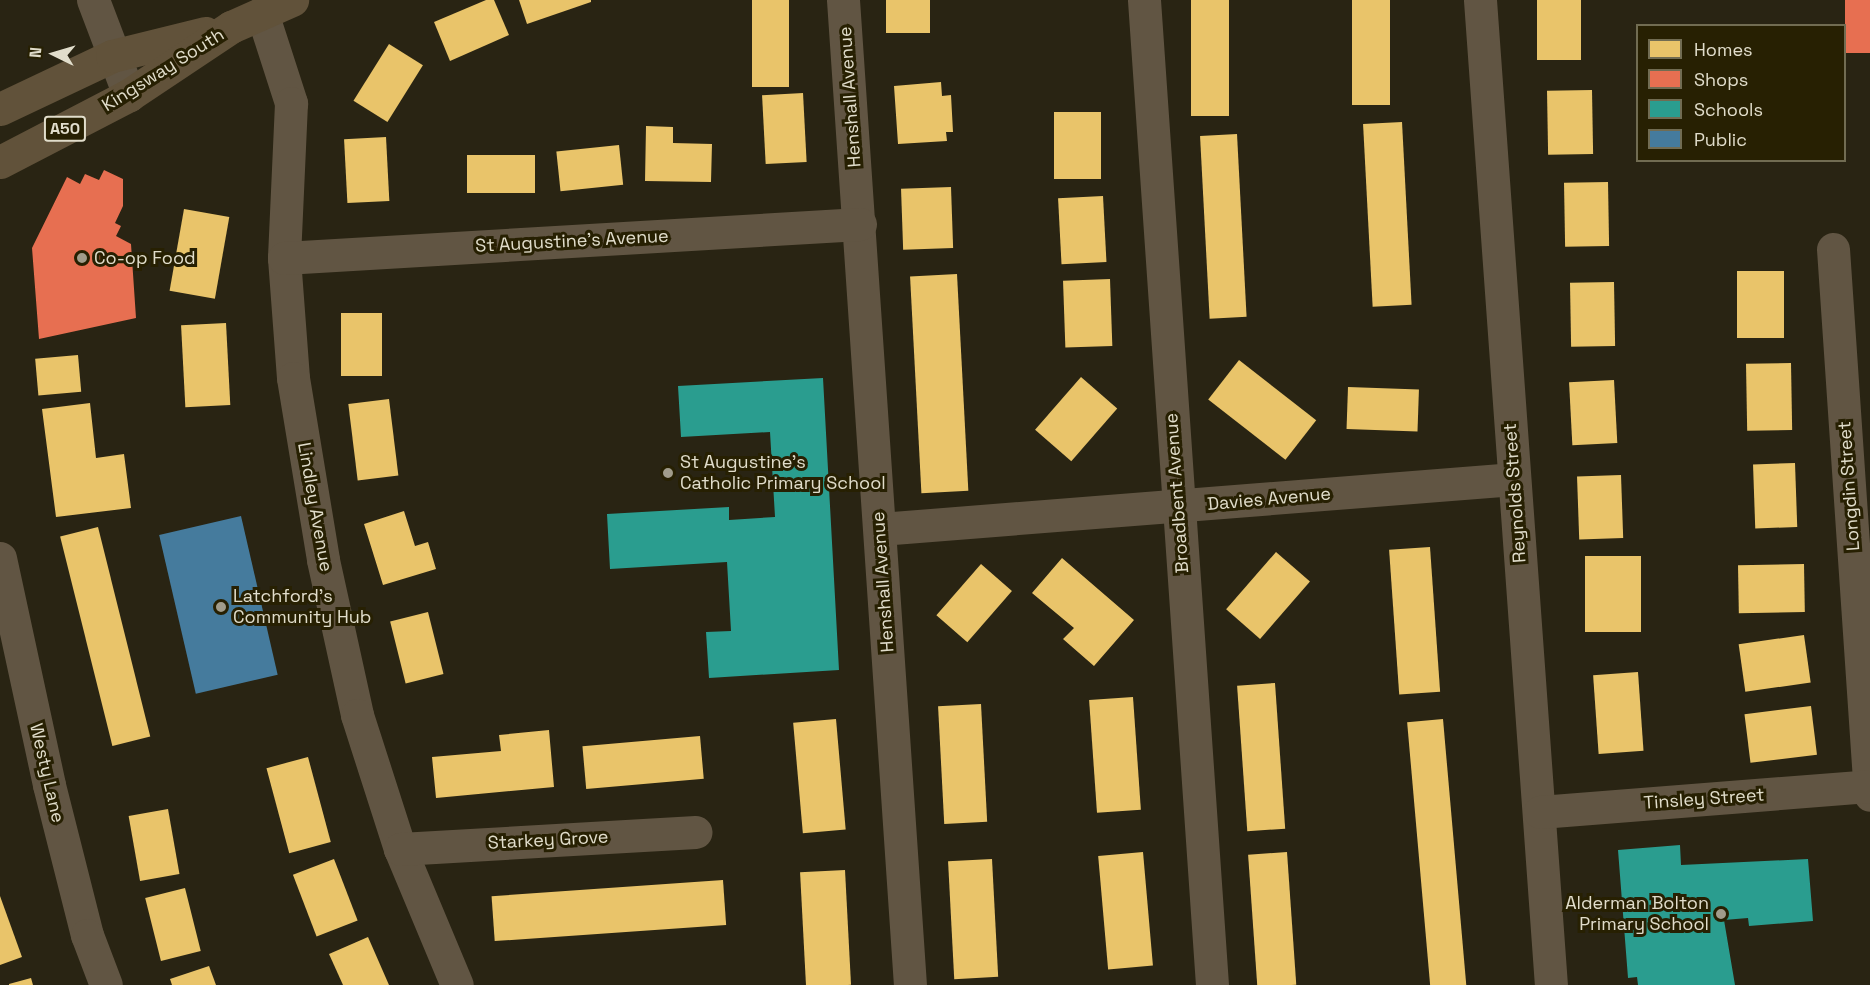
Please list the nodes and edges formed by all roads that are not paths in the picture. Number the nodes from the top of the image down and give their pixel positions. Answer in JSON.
{"nodes":[{"id":1,"x":93,"y":0,"type":"edge"},
{"id":2,"x":292,"y":0,"type":"edge"},
{"id":3,"x":843,"y":0,"type":"edge"},
{"id":4,"x":1144,"y":0,"type":"edge"},
{"id":5,"x":1480,"y":0,"type":"edge"},
{"id":6,"x":262,"y":13,"type":"junction"},
{"id":7,"x":231,"y":27,"type":"junction"},
{"id":8,"x":112,"y":56,"type":"junction"},
{"id":9,"x":129,"y":95,"type":"junction"},
{"id":10,"x":0,"y":108,"type":"edge"},
{"id":11,"x":0,"y":162,"type":"edge"},
{"id":12,"x":860,"y":224,"type":"junction"},
{"id":13,"x":1833,"y":249,"type":"dead end"},
{"id":14,"x":284,"y":258,"type":"junction"},
{"id":15,"x":1514,"y":479,"type":"junction"},
{"id":16,"x":1178,"y":507,"type":"junction"},
{"id":17,"x":880,"y":529,"type":"junction"},
{"id":18,"x":0,"y":558,"type":"edge"},
{"id":19,"x":1869,"y":786,"type":"edge"},
{"id":20,"x":1870,"y":795,"type":"edge"},
{"id":21,"x":1540,"y":812,"type":"junction"},
{"id":22,"x":696,"y":832,"type":"dead end"},
{"id":23,"x":400,"y":849,"type":"junction"},
{"id":24,"x":106,"y":985,"type":"edge"},
{"id":25,"x":457,"y":985,"type":"edge"},
{"id":26,"x":910,"y":985,"type":"edge"},
{"id":27,"x":1212,"y":985,"type":"edge"},
{"id":28,"x":1551,"y":985,"type":"edge"}],
"edges":[{"from":1,"to":8,"type":"street"},
{"from":2,"to":6,"type":"main road","name":"Kingsway South","number":"A50"},
{"from":3,"to":12,"type":"street","name":"Henshall Avenue"},
{"from":4,"to":16,"type":"street","name":"Broadbent Avenue"},
{"from":5,"to":15,"type":"street","name":"Reynolds Street"},
{"from":6,"to":7,"type":"main road","name":"Kingsway South","number":"A50"},
{"from":6,"to":14,"type":"street","name":"Lindley Avenue"},
{"from":7,"to":8,"type":"main road","name":"Kingsway South","number":"A50"},
{"from":7,"to":9,"type":"main road","name":"Kingsway South","number":"A50"},
{"from":8,"to":9,"type":"street"},
{"from":8,"to":10,"type":"main road","name":"Kingsway South","number":"A50"},
{"from":9,"to":11,"type":"main road","name":"Kingsway South","number":"A50"},
{"from":12,"to":14,"type":"street","name":"St Augustine's Avenue"},
{"from":12,"to":17,"type":"street","name":"Henshall Avenue"},
{"from":13,"to":19,"type":"street","name":"Longdin Street"},
{"from":14,"to":23,"type":"street","name":"Lindley Avenue"},
{"from":15,"to":16,"type":"street","name":"Davies Avenue"},
{"from":15,"to":21,"type":"street","name":"Reynolds Street"},
{"from":16,"to":17,"type":"street","name":"Davies Avenue"},
{"from":16,"to":27,"type":"street","name":"Broadbent Avenue"},
{"from":17,"to":26,"type":"street","name":"Henshall Avenue"},
{"from":18,"to":24,"type":"street","name":"Westy Lane"},
{"from":19,"to":20,"type":"street","name":"Longdin Street"},
{"from":19,"to":21,"type":"street","name":"Tinsley Street"},
{"from":21,"to":28,"type":"street","name":"Reynolds Street"},
{"from":22,"to":23,"type":"street","name":"Starkey Grove"},
{"from":23,"to":25,"type":"street","name":"Lindley Avenue"}]}
